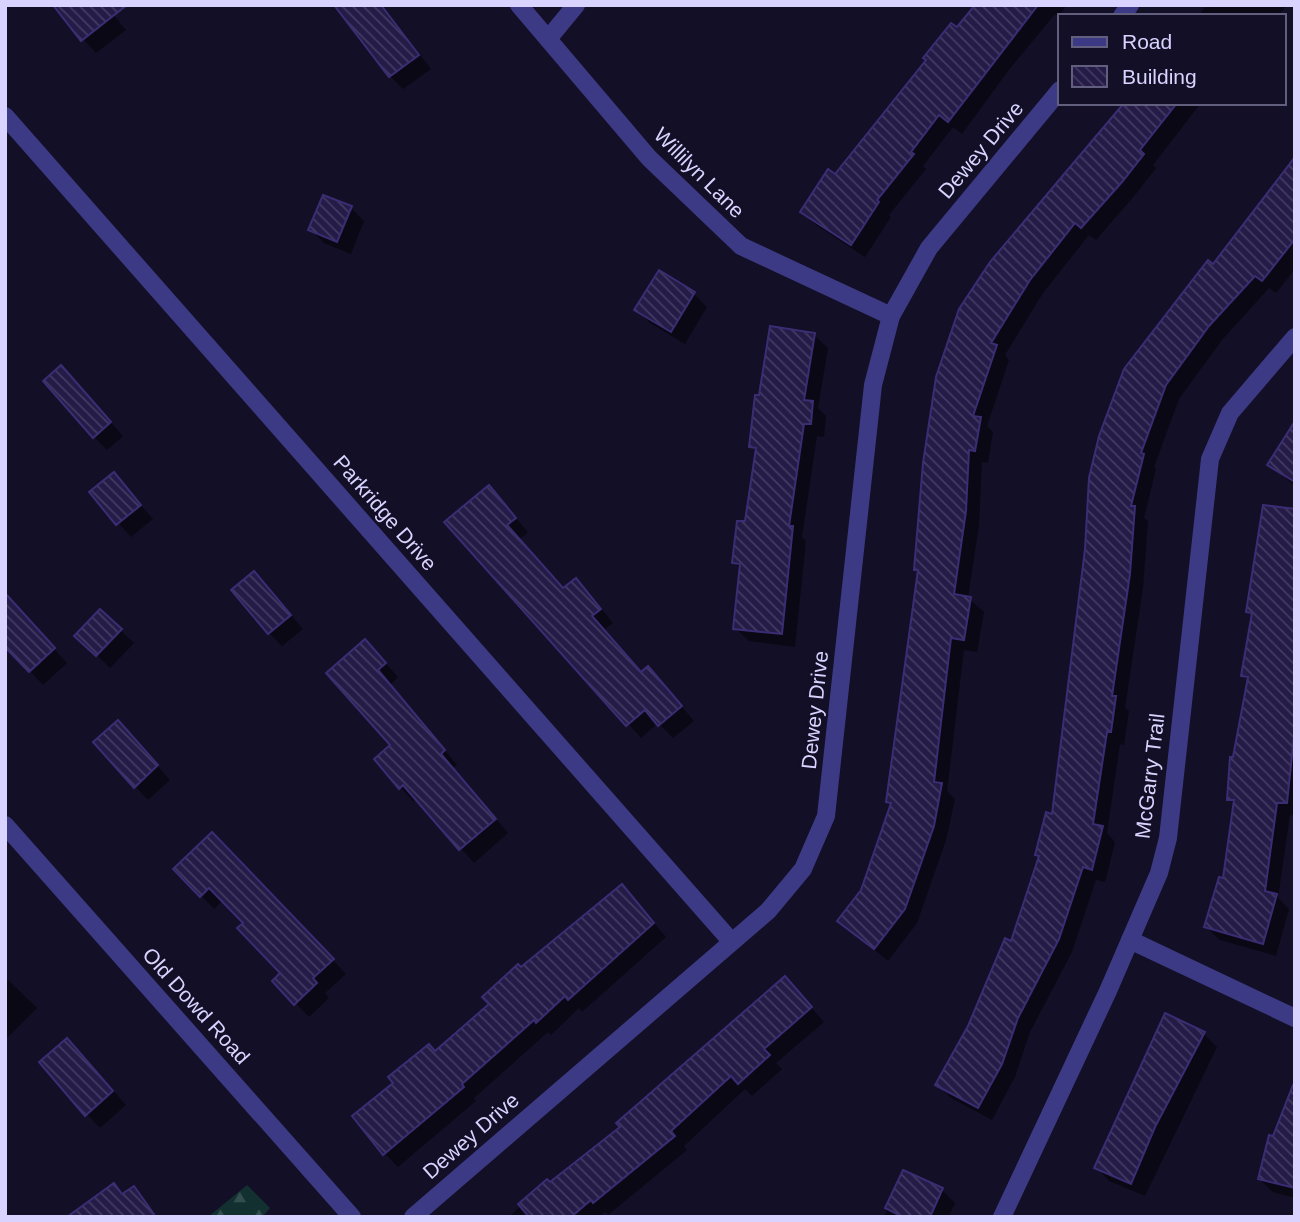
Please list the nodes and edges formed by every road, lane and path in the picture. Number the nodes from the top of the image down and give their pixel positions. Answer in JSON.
{"nodes":[{"id":1,"x":519,"y":5,"type":"edge"},
{"id":2,"x":576,"y":5,"type":"edge"},
{"id":3,"x":548,"y":39,"type":"junction"},
{"id":4,"x":1058,"y":92,"type":"edge"},
{"id":5,"x":5,"y":116,"type":"edge"},
{"id":6,"x":891,"y":316,"type":"junction"},
{"id":7,"x":1295,"y":337,"type":"edge"},
{"id":8,"x":5,"y":825,"type":"edge"},
{"id":9,"x":1130,"y":940,"type":"junction"},
{"id":10,"x":731,"y":941,"type":"junction"},
{"id":11,"x":1295,"y":1018,"type":"edge"},
{"id":12,"x":352,"y":1217,"type":"edge"},
{"id":13,"x":413,"y":1217,"type":"edge"},
{"id":14,"x":1002,"y":1217,"type":"edge"}],
"edges":[{"from":1,"to":3,"type":"street","name":"Willilyn Lane"},
{"from":2,"to":3,"type":"street"},
{"from":3,"to":6,"type":"street","name":"Willilyn Lane"},
{"from":4,"to":6,"type":"street","name":"Dewey Drive"},
{"from":5,"to":10,"type":"street","name":"Parkridge Drive"},
{"from":6,"to":10,"type":"street","name":"Dewey Drive"},
{"from":7,"to":9,"type":"street","name":"McGarry Trail"},
{"from":8,"to":12,"type":"street","name":"Old Dowd Road"},
{"from":9,"to":11,"type":"street"},
{"from":9,"to":14,"type":"street","name":"McGarry Trail"},
{"from":10,"to":13,"type":"street","name":"Dewey Drive"}]}
